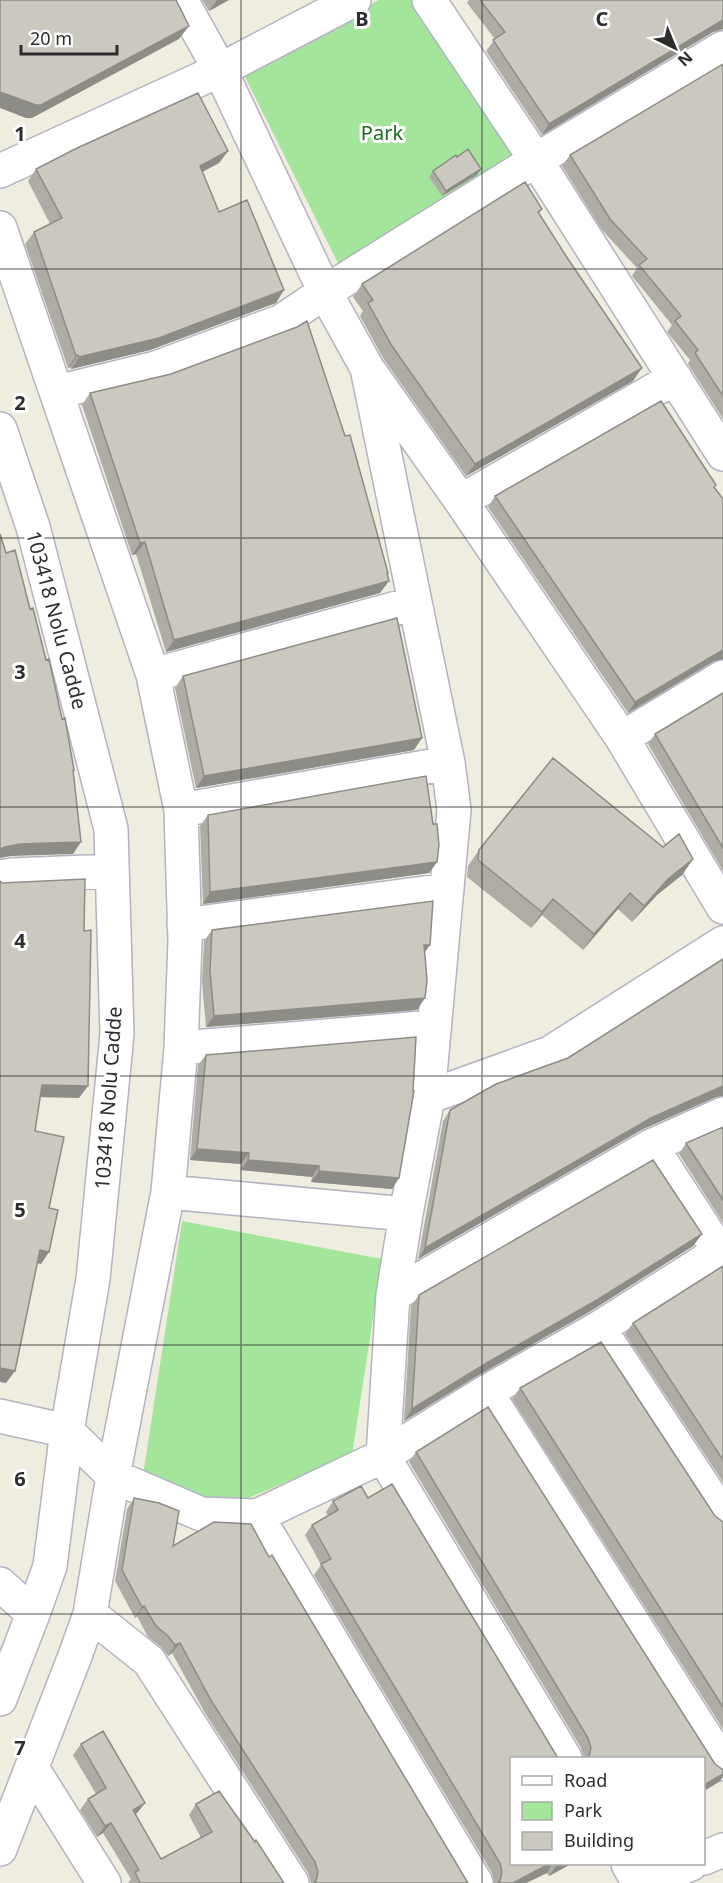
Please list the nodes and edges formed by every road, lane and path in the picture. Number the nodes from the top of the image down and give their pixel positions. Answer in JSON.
{"nodes":[{"id":1,"x":181,"y":0,"type":"edge"},
{"id":2,"x":354,"y":0,"type":"edge"},
{"id":3,"x":429,"y":0,"type":"edge"},
{"id":4,"x":723,"y":48,"type":"edge"},
{"id":5,"x":220,"y":70,"type":"junction"},
{"id":6,"x":536,"y":160,"type":"junction"},
{"id":7,"x":0,"y":171,"type":"edge"},
{"id":8,"x":0,"y":228,"type":"edge"},
{"id":9,"x":325,"y":292,"type":"junction"},
{"id":10,"x":367,"y":368,"type":"junction"},
{"id":11,"x":675,"y":378,"type":"junction"},
{"id":12,"x":57,"y":392,"type":"junction"},
{"id":13,"x":0,"y":429,"type":"edge"},
{"id":14,"x":723,"y":454,"type":"edge"},
{"id":15,"x":461,"y":501,"type":"junction"},
{"id":16,"x":415,"y":603,"type":"junction"},
{"id":17,"x":153,"y":675,"type":"junction"},
{"id":18,"x":723,"y":677,"type":"edge"},
{"id":19,"x":622,"y":738,"type":"junction"},
{"id":20,"x":448,"y":763,"type":"junction"},
{"id":21,"x":181,"y":810,"type":"junction"},
{"id":22,"x":112,"y":872,"type":"junction"},
{"id":23,"x":0,"y":877,"type":"edge"},
{"id":24,"x":447,"y":890,"type":"junction"},
{"id":25,"x":723,"y":907,"type":"edge"},
{"id":26,"x":184,"y":925,"type":"junction"},
{"id":27,"x":723,"y":943,"type":"edge"},
{"id":28,"x":434,"y":1028,"type":"junction"},
{"id":29,"x":181,"y":1047,"type":"junction"},
{"id":30,"x":428,"y":1097,"type":"junction"},
{"id":31,"x":723,"y":1114,"type":"edge"},
{"id":32,"x":651,"y":1146,"type":"junction"},
{"id":33,"x":168,"y":1192,"type":"junction"},
{"id":34,"x":406,"y":1214,"type":"junction"},
{"id":35,"x":721,"y":1255,"type":"edge"},
{"id":36,"x":393,"y":1295,"type":"junction"},
{"id":37,"x":599,"y":1328,"type":"junction"},
{"id":38,"x":486,"y":1392,"type":"junction"},
{"id":39,"x":0,"y":1416,"type":"edge"},
{"id":40,"x":67,"y":1431,"type":"junction"},
{"id":41,"x":383,"y":1456,"type":"junction"},
{"id":42,"x":113,"y":1476,"type":"junction"},
{"id":43,"x":257,"y":1516,"type":"junction"},
{"id":44,"x":723,"y":1516,"type":"edge"},
{"id":45,"x":0,"y":1584,"type":"edge"},
{"id":46,"x":33,"y":1614,"type":"junction"},
{"id":47,"x":90,"y":1614,"type":"junction"},
{"id":48,"x":0,"y":1699,"type":"edge"},
{"id":49,"x":563,"y":1757,"type":"edge"},
{"id":50,"x":723,"y":1764,"type":"edge"},
{"id":51,"x":32,"y":1768,"type":"junction"},
{"id":52,"x":0,"y":1849,"type":"edge"},
{"id":53,"x":723,"y":1850,"type":"edge"},
{"id":54,"x":705,"y":1858,"type":"edge"},
{"id":55,"x":629,"y":1865,"type":"edge"},
{"id":56,"x":686,"y":1865,"type":"edge"},
{"id":57,"x":105,"y":1883,"type":"edge"},
{"id":58,"x":292,"y":1883,"type":"edge"},
{"id":59,"x":476,"y":1883,"type":"edge"},
{"id":60,"x":639,"y":1883,"type":"edge"},
{"id":61,"x":644,"y":1883,"type":"edge"}],
"edges":[{"from":1,"to":5,"type":"street"},
{"from":2,"to":5,"type":"street"},
{"from":3,"to":6,"type":"street"},
{"from":4,"to":6,"type":"street"},
{"from":5,"to":7,"type":"street"},
{"from":5,"to":9,"type":"street"},
{"from":6,"to":9,"type":"street"},
{"from":6,"to":11,"type":"street"},
{"from":8,"to":12,"type":"street"},
{"from":9,"to":10,"type":"street"},
{"from":9,"to":12,"type":"street"},
{"from":10,"to":15,"type":"street"},
{"from":10,"to":16,"type":"street"},
{"from":11,"to":14,"type":"street"},
{"from":11,"to":15,"type":"street"},
{"from":12,"to":17,"type":"street"},
{"from":13,"to":22,"type":"street","name":"103418 Nolu Cadde"},
{"from":15,"to":19,"type":"street"},
{"from":16,"to":17,"type":"street"},
{"from":16,"to":20,"type":"street"},
{"from":17,"to":21,"type":"street"},
{"from":18,"to":19,"type":"street"},
{"from":19,"to":25,"type":"street"},
{"from":20,"to":21,"type":"street"},
{"from":20,"to":24,"type":"street"},
{"from":21,"to":26,"type":"street"},
{"from":22,"to":23,"type":"street"},
{"from":22,"to":40,"type":"street","name":"103418 Nolu Cadde"},
{"from":24,"to":26,"type":"street"},
{"from":24,"to":28,"type":"street"},
{"from":26,"to":29,"type":"street"},
{"from":27,"to":30,"type":"street"},
{"from":28,"to":29,"type":"street"},
{"from":28,"to":30,"type":"street"},
{"from":29,"to":33,"type":"street"},
{"from":30,"to":34,"type":"street"},
{"from":31,"to":32,"type":"street"},
{"from":32,"to":35,"type":"street"},
{"from":32,"to":36,"type":"street"},
{"from":33,"to":34,"type":"street"},
{"from":33,"to":42,"type":"street"},
{"from":34,"to":36,"type":"street"},
{"from":35,"to":37,"type":"street"},
{"from":36,"to":41,"type":"street"},
{"from":37,"to":38,"type":"street"},
{"from":37,"to":44,"type":"street"},
{"from":38,"to":41,"type":"street"},
{"from":38,"to":50,"type":"street"},
{"from":39,"to":40,"type":"street"},
{"from":40,"to":42,"type":"street"},
{"from":40,"to":46,"type":"street","name":"103418 Nolu Cadde"},
{"from":41,"to":43,"type":"street"},
{"from":41,"to":49,"type":"street"},
{"from":42,"to":43,"type":"street"},
{"from":42,"to":47,"type":"street"},
{"from":43,"to":59,"type":"street"},
{"from":45,"to":46,"type":"street"},
{"from":46,"to":48,"type":"street","name":"103418 Nolu Cadde"},
{"from":47,"to":51,"type":"street"},
{"from":47,"to":58,"type":"street"},
{"from":51,"to":52,"type":"street"},
{"from":51,"to":57,"type":"street"},
{"from":53,"to":54,"type":"street"},
{"from":55,"to":60,"type":"street"},
{"from":56,"to":61,"type":"street"}]}
